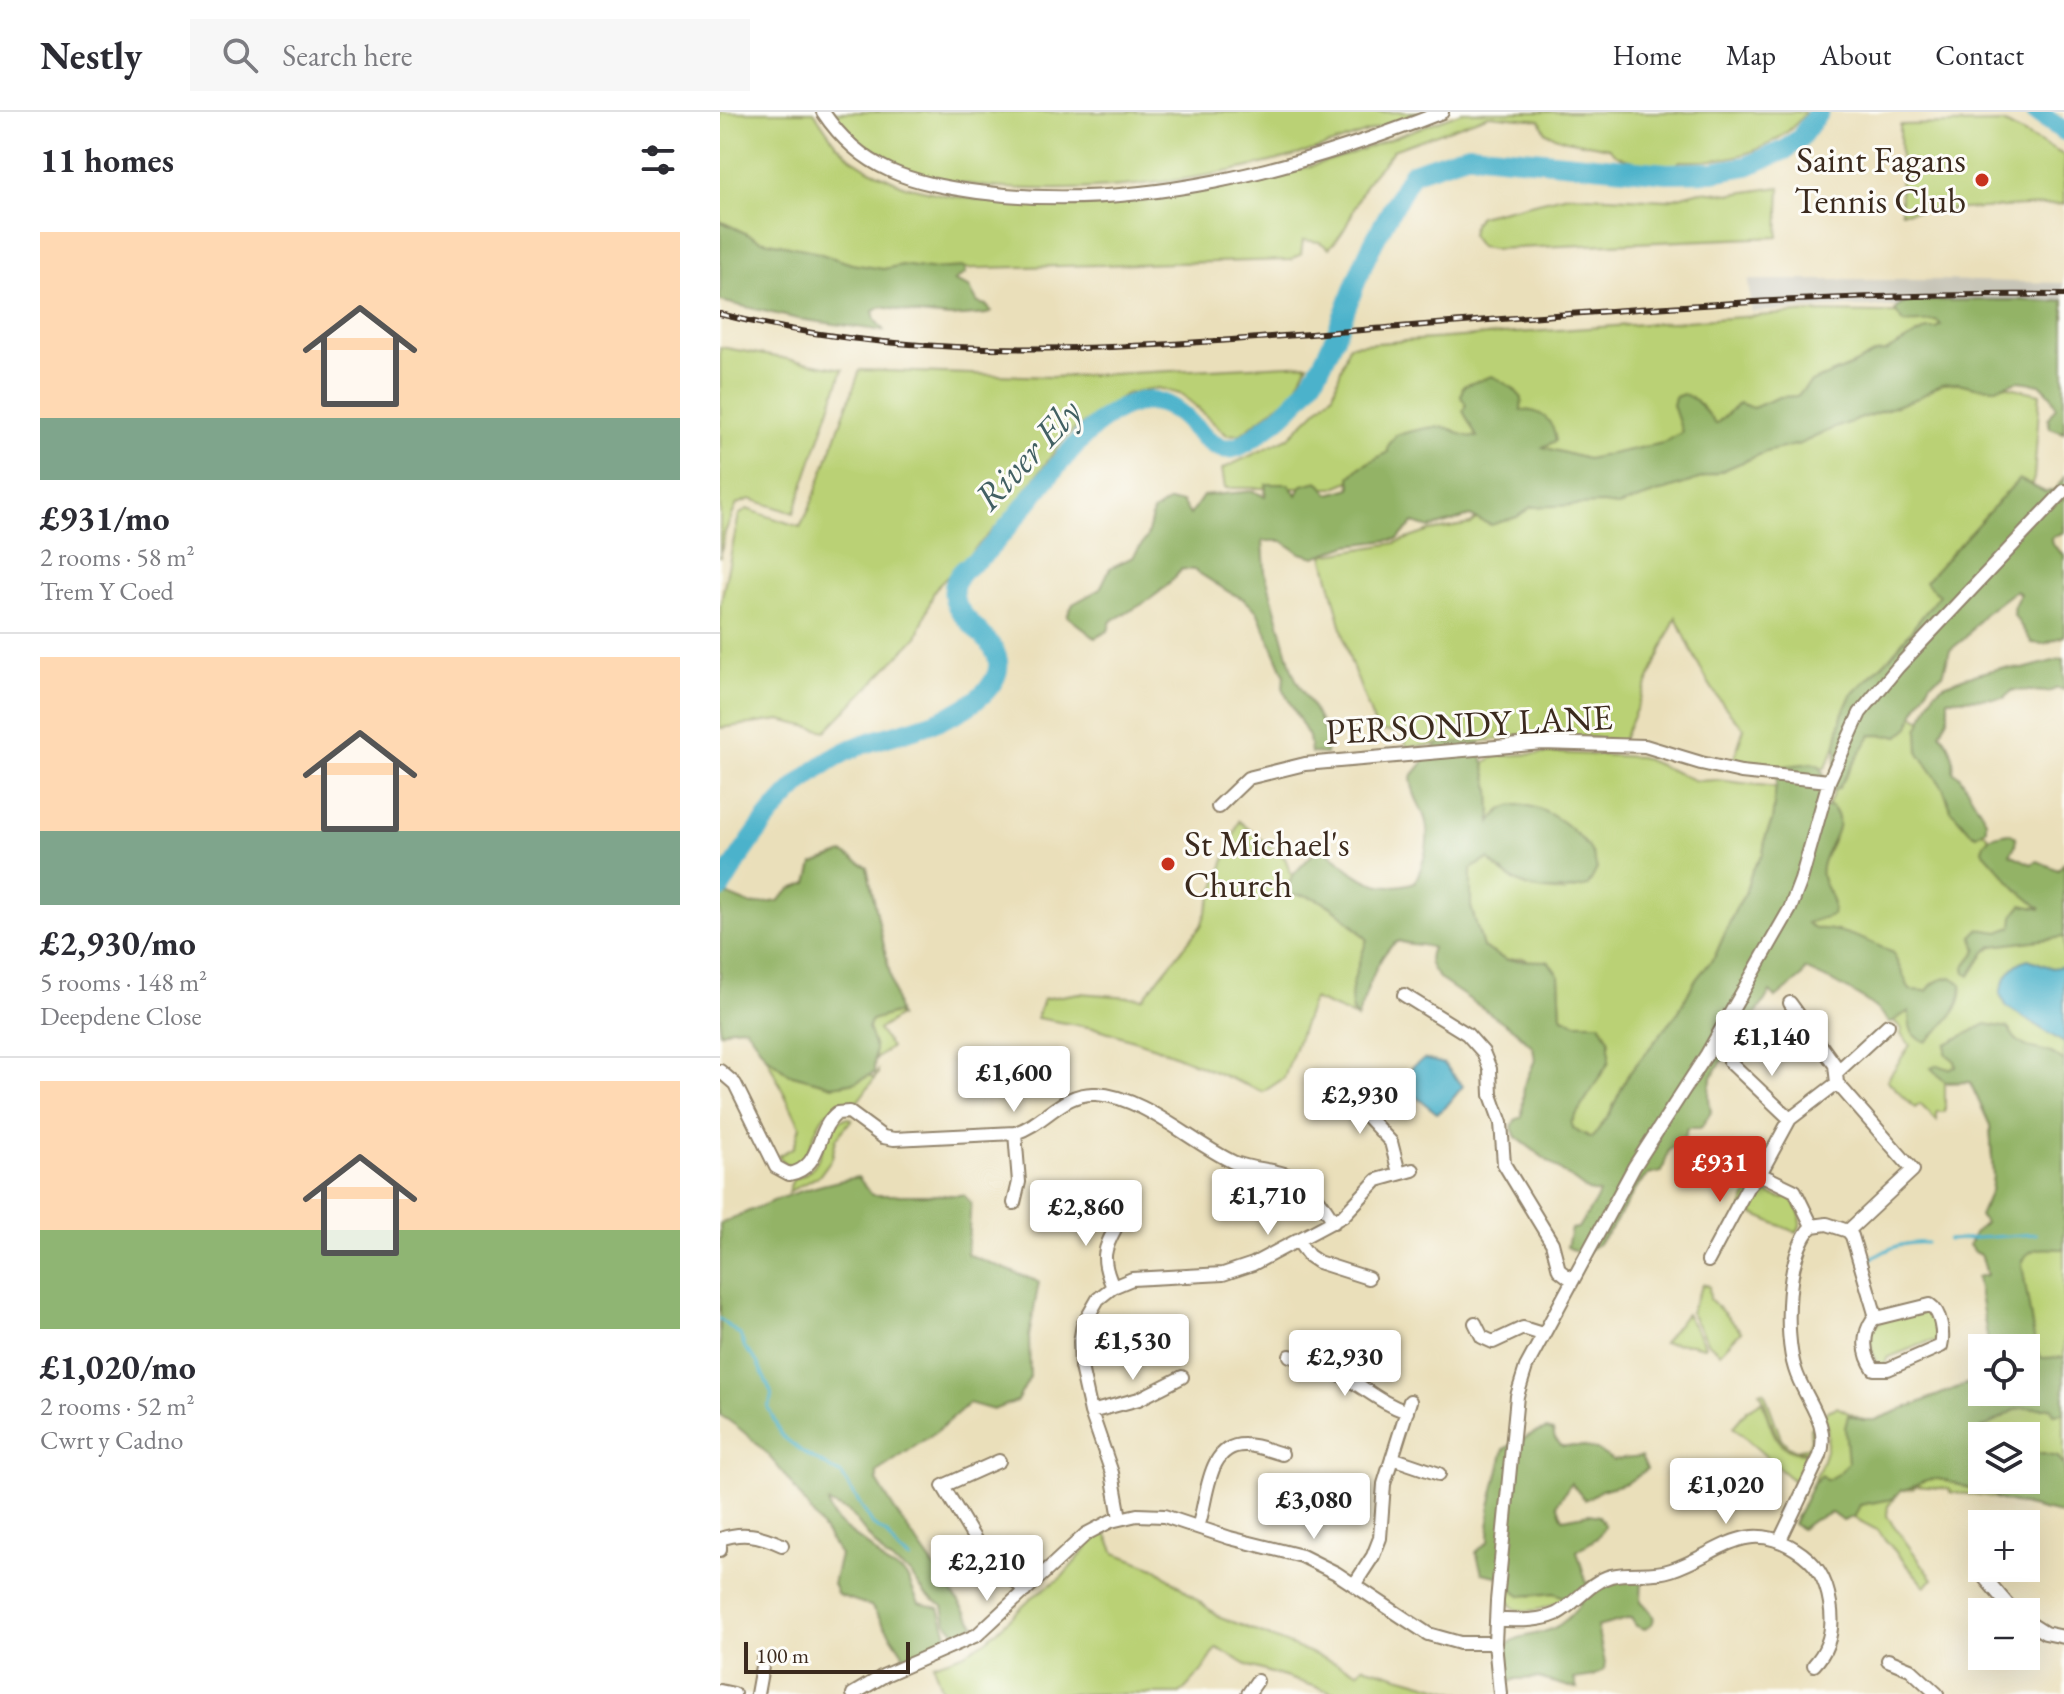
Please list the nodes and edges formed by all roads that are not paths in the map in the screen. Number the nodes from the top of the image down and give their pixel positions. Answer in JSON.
{"nodes":[{"id":1,"x":823,"y":112,"type":"edge"},
{"id":2,"x":1442,"y":112,"type":"edge"},
{"id":3,"x":2064,"y":491,"type":"edge"},
{"id":4,"x":1829,"y":781,"type":"junction"},
{"id":5,"x":1218,"y":807,"type":"dead end"},
{"id":6,"x":1404,"y":995,"type":"dead end"},
{"id":7,"x":1790,"y":1003,"type":"dead end"},
{"id":8,"x":1888,"y":1025,"type":"dead end"},
{"id":9,"x":1730,"y":1062,"type":"dead end"},
{"id":10,"x":720,"y":1071,"type":"edge"},
{"id":11,"x":1837,"y":1077,"type":"junction"},
{"id":12,"x":1352,"y":1091,"type":"dead end"},
{"id":13,"x":1790,"y":1119,"type":"junction"},
{"id":14,"x":1015,"y":1133,"type":"junction"},
{"id":15,"x":1413,"y":1170,"type":"dead end"},
{"id":16,"x":1399,"y":1173,"type":"junction"},
{"id":17,"x":1760,"y":1174,"type":"junction"},
{"id":18,"x":1014,"y":1203,"type":"dead end"},
{"id":19,"x":1124,"y":1211,"type":"dead end"},
{"id":20,"x":1334,"y":1222,"type":"junction"},
{"id":21,"x":1812,"y":1226,"type":"junction"},
{"id":22,"x":1848,"y":1231,"type":"junction"},
{"id":23,"x":1297,"y":1240,"type":"junction"},
{"id":24,"x":1708,"y":1261,"type":"dead end"},
{"id":25,"x":1368,"y":1278,"type":"dead end"},
{"id":26,"x":1572,"y":1280,"type":"junction"},
{"id":27,"x":1113,"y":1287,"type":"junction"},
{"id":28,"x":1876,"y":1317,"type":"junction"},
{"id":29,"x":1475,"y":1323,"type":"dead end"},
{"id":30,"x":1542,"y":1334,"type":"junction"},
{"id":31,"x":1290,"y":1356,"type":"dead end"},
{"id":32,"x":1182,"y":1377,"type":"dead end"},
{"id":33,"x":1091,"y":1412,"type":"junction"},
{"id":34,"x":1282,"y":1454,"type":"dead end"},
{"id":35,"x":1392,"y":1458,"type":"junction"},
{"id":36,"x":999,"y":1461,"type":"dead end"},
{"id":37,"x":1439,"y":1474,"type":"dead end"},
{"id":38,"x":1120,"y":1518,"type":"junction"},
{"id":39,"x":1198,"y":1527,"type":"junction"},
{"id":40,"x":1780,"y":1540,"type":"junction"},
{"id":41,"x":782,"y":1545,"type":"dead end"},
{"id":42,"x":720,"y":1550,"type":"edge"},
{"id":43,"x":1988,"y":1582,"type":"edge"},
{"id":44,"x":1354,"y":1585,"type":"junction"},
{"id":45,"x":1025,"y":1591,"type":"junction"},
{"id":46,"x":2002,"y":1598,"type":"edge"},
{"id":47,"x":1496,"y":1620,"type":"junction"},
{"id":48,"x":2040,"y":1630,"type":"edge"},
{"id":49,"x":2064,"y":1637,"type":"edge"},
{"id":50,"x":1495,"y":1643,"type":"junction"},
{"id":51,"x":1888,"y":1660,"type":"dead end"},
{"id":52,"x":763,"y":1661,"type":"dead end"},
{"id":53,"x":1814,"y":1665,"type":"dead end"},
{"id":54,"x":1257,"y":1681,"type":"dead end"},
{"id":55,"x":720,"y":1691,"type":"edge"},
{"id":56,"x":855,"y":1693,"type":"edge"},
{"id":57,"x":734,"y":1694,"type":"edge"},
{"id":58,"x":757,"y":1694,"type":"edge"},
{"id":59,"x":1248,"y":1694,"type":"edge"},
{"id":60,"x":1500,"y":1694,"type":"edge"},
{"id":61,"x":1937,"y":1694,"type":"edge"}],
"edges":[{"from":1,"to":2,"type":"street"},
{"from":3,"to":4,"type":"street"},
{"from":4,"to":5,"type":"street","name":"PERSONDY LANE"},
{"from":4,"to":26,"type":"street"},
{"from":6,"to":26,"type":"street"},
{"from":7,"to":11,"type":"street"},
{"from":8,"to":11,"type":"street"},
{"from":9,"to":13,"type":"street"},
{"from":10,"to":14,"type":"street"},
{"from":11,"to":13,"type":"street"},
{"from":11,"to":22,"type":"street"},
{"from":12,"to":16,"type":"street"},
{"from":13,"to":17,"type":"street"},
{"from":14,"to":18,"type":"street"},
{"from":14,"to":20,"type":"street"},
{"from":15,"to":16,"type":"street"},
{"from":16,"to":20,"type":"street"},
{"from":17,"to":21,"type":"street"},
{"from":17,"to":24,"type":"street"},
{"from":19,"to":27,"type":"street"},
{"from":20,"to":23,"type":"street"},
{"from":21,"to":22,"type":"street"},
{"from":21,"to":40,"type":"street"},
{"from":22,"to":28,"type":"street"},
{"from":23,"to":25,"type":"street"},
{"from":23,"to":27,"type":"street"},
{"from":26,"to":30,"type":"street"},
{"from":27,"to":33,"type":"street"},
{"from":28,"to":28,"type":"street"},
{"from":29,"to":30,"type":"street"},
{"from":30,"to":47,"type":"street"},
{"from":31,"to":35,"type":"street"},
{"from":32,"to":33,"type":"street"},
{"from":33,"to":38,"type":"street"},
{"from":34,"to":39,"type":"street"},
{"from":35,"to":37,"type":"street"},
{"from":35,"to":44,"type":"street"},
{"from":36,"to":45,"type":"street"},
{"from":38,"to":39,"type":"street"},
{"from":38,"to":45,"type":"street"},
{"from":39,"to":44,"type":"street"},
{"from":40,"to":47,"type":"street"},
{"from":40,"to":53,"type":"street"},
{"from":41,"to":42,"type":"street"},
{"from":43,"to":46,"type":"street"},
{"from":44,"to":50,"type":"street"},
{"from":45,"to":56,"type":"street"},
{"from":47,"to":50,"type":"street"},
{"from":48,"to":49,"type":"street"},
{"from":50,"to":60,"type":"street"},
{"from":51,"to":61,"type":"street"},
{"from":52,"to":58,"type":"street"},
{"from":54,"to":59,"type":"street"},
{"from":55,"to":57,"type":"street"}]}
